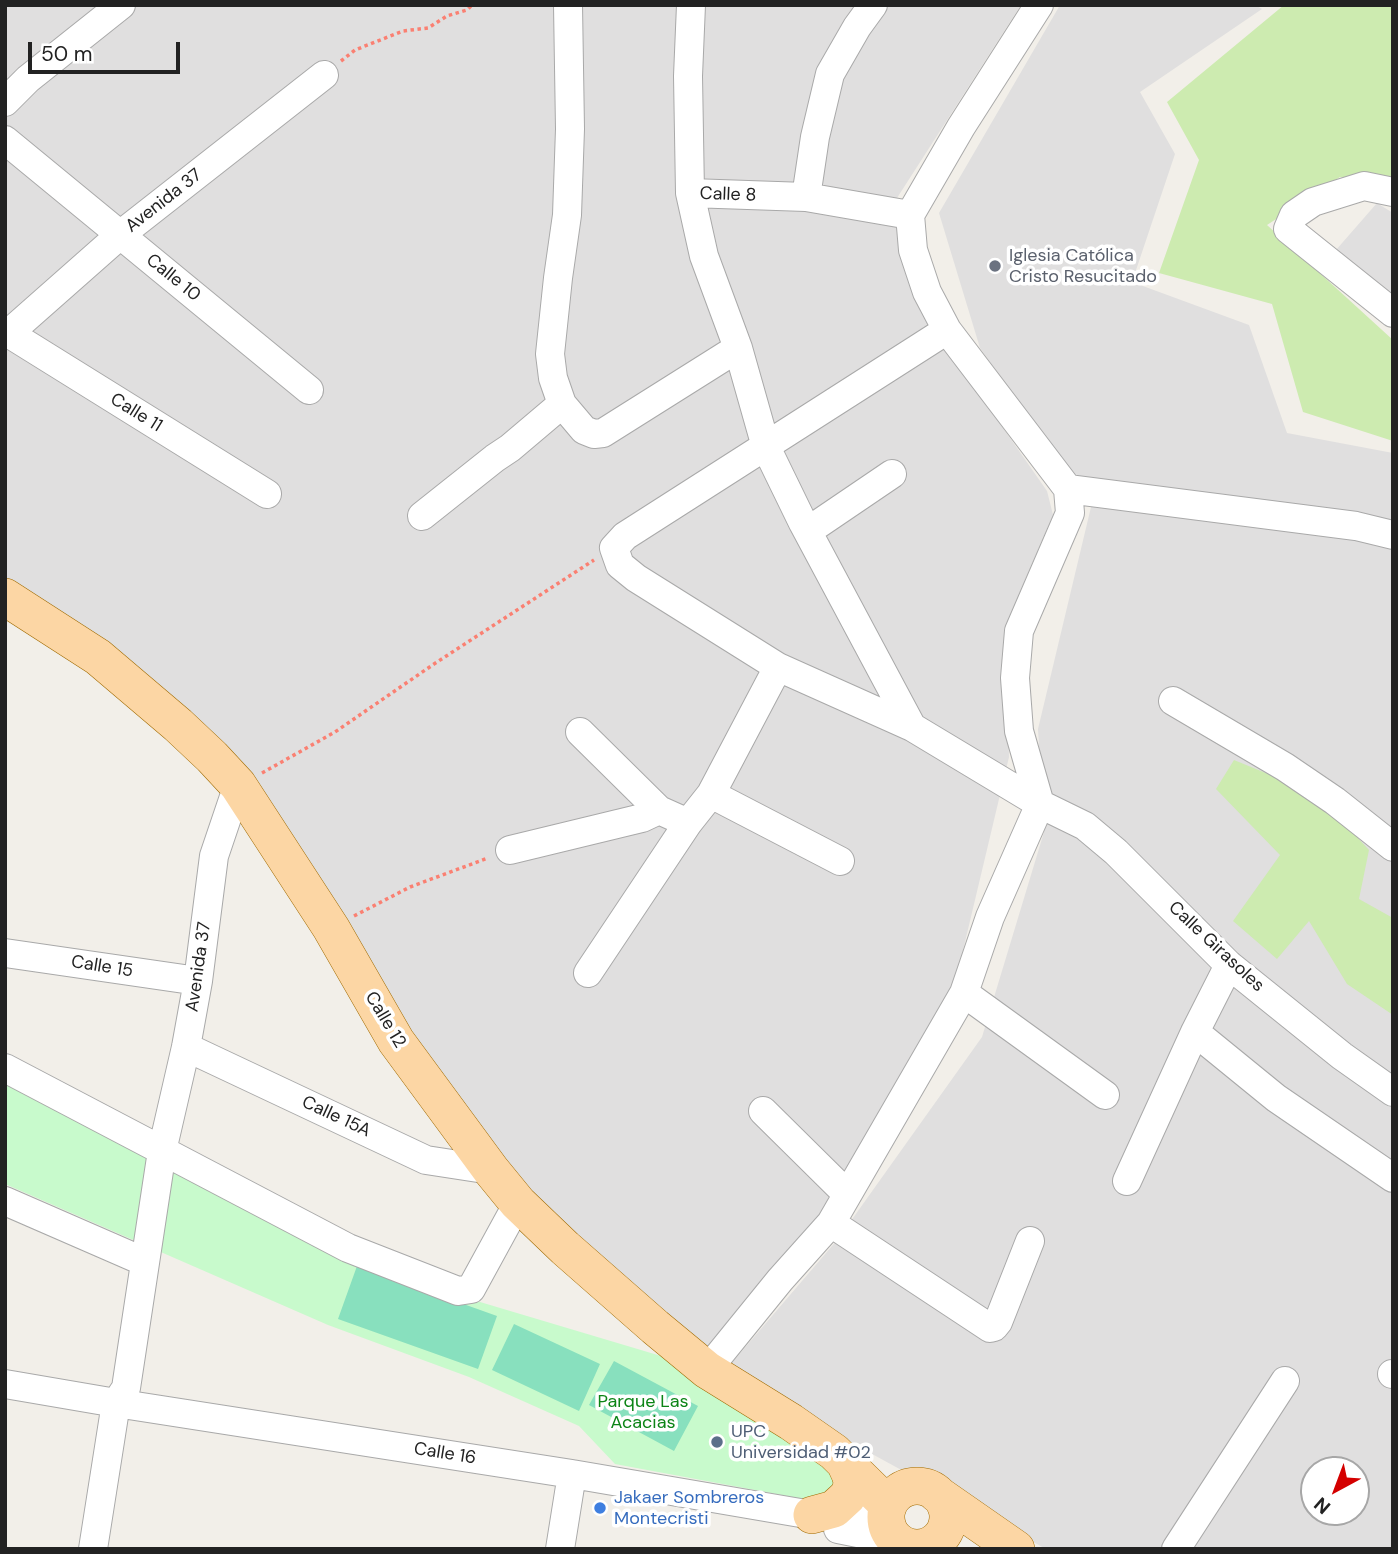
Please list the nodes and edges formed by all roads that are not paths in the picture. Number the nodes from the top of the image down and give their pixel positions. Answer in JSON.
{"nodes":[{"id":1,"x":121,"y":5,"type":"edge"},
{"id":2,"x":568,"y":5,"type":"edge"},
{"id":3,"x":691,"y":5,"type":"edge"},
{"id":4,"x":873,"y":5,"type":"edge"},
{"id":5,"x":1039,"y":5,"type":"edge"},
{"id":6,"x":324,"y":75,"type":"road end"},
{"id":7,"x":5,"y":102,"type":"edge"},
{"id":8,"x":5,"y":140,"type":"edge"},
{"id":9,"x":1393,"y":192,"type":"edge"},
{"id":10,"x":690,"y":193,"type":"junction"},
{"id":11,"x":806,"y":197,"type":"junction"},
{"id":12,"x":910,"y":215,"type":"junction"},
{"id":13,"x":120,"y":235,"type":"junction"},
{"id":14,"x":1393,"y":313,"type":"edge"},
{"id":15,"x":947,"y":330,"type":"junction"},
{"id":16,"x":7,"y":332,"type":"edge"},
{"id":17,"x":738,"y":348,"type":"junction"},
{"id":18,"x":309,"y":390,"type":"dead end"},
{"id":19,"x":562,"y":404,"type":"junction"},
{"id":20,"x":766,"y":447,"type":"junction"},
{"id":21,"x":892,"y":474,"type":"dead end"},
{"id":22,"x":1068,"y":489,"type":"junction"},
{"id":23,"x":267,"y":494,"type":"dead end"},
{"id":24,"x":422,"y":516,"type":"dead end"},
{"id":25,"x":807,"y":531,"type":"junction"},
{"id":26,"x":1393,"y":535,"type":"edge"},
{"id":27,"x":12,"y":607,"type":"edge"},
{"id":28,"x":778,"y":667,"type":"junction"},
{"id":29,"x":1173,"y":701,"type":"dead end"},
{"id":30,"x":912,"y":727,"type":"junction"},
{"id":31,"x":580,"y":732,"type":"dead end"},
{"id":32,"x":247,"y":781,"type":"junction"},
{"id":33,"x":711,"y":794,"type":"junction"},
{"id":34,"x":1040,"y":804,"type":"junction"},
{"id":35,"x":659,"y":810,"type":"junction"},
{"id":36,"x":688,"y":823,"type":"junction"},
{"id":37,"x":1393,"y":847,"type":"edge"},
{"id":38,"x":510,"y":850,"type":"road end"},
{"id":39,"x":840,"y":861,"type":"dead end"},
{"id":40,"x":5,"y":953,"type":"edge"},
{"id":41,"x":1229,"y":965,"type":"junction"},
{"id":42,"x":587,"y":973,"type":"dead end"},
{"id":43,"x":198,"y":981,"type":"junction"},
{"id":44,"x":964,"y":993,"type":"junction"},
{"id":45,"x":1195,"y":1032,"type":"junction"},
{"id":46,"x":186,"y":1047,"type":"junction"},
{"id":47,"x":5,"y":1068,"type":"edge"},
{"id":48,"x":1393,"y":1092,"type":"edge"},
{"id":49,"x":1105,"y":1095,"type":"dead end"},
{"id":50,"x":763,"y":1111,"type":"dead end"},
{"id":51,"x":162,"y":1151,"type":"junction"},
{"id":52,"x":491,"y":1170,"type":"junction"},
{"id":53,"x":1393,"y":1178,"type":"edge"},
{"id":54,"x":1127,"y":1181,"type":"dead end"},
{"id":55,"x":847,"y":1194,"type":"junction"},
{"id":56,"x":5,"y":1201,"type":"edge"},
{"id":57,"x":518,"y":1203,"type":"junction"},
{"id":58,"x":831,"y":1223,"type":"junction"},
{"id":59,"x":1030,"y":1241,"type":"dead end"},
{"id":60,"x":145,"y":1262,"type":"junction"},
{"id":61,"x":707,"y":1370,"type":"junction"},
{"id":62,"x":1285,"y":1381,"type":"dead end"},
{"id":63,"x":5,"y":1384,"type":"edge"},
{"id":64,"x":116,"y":1403,"type":"junction"},
{"id":65,"x":791,"y":1422,"type":"junction"},
{"id":66,"x":845,"y":1464,"type":"junction"},
{"id":67,"x":572,"y":1474,"type":"junction"},
{"id":68,"x":931,"y":1491,"type":"junction"},
{"id":69,"x":812,"y":1515,"type":"junction"},
{"id":70,"x":890,"y":1521,"type":"junction"},
{"id":71,"x":944,"y":1546,"type":"edge"},
{"id":72,"x":93,"y":1549,"type":"edge"},
{"id":73,"x":560,"y":1549,"type":"edge"},
{"id":74,"x":1016,"y":1549,"type":"edge"},
{"id":75,"x":1176,"y":1549,"type":"edge"}],
"edges":[{"from":1,"to":7,"type":"street"},
{"from":2,"to":19,"type":"street"},
{"from":3,"to":10,"type":"street","name":"Calle 8"},
{"from":4,"to":11,"type":"street"},
{"from":5,"to":12,"type":"street"},
{"from":6,"to":13,"type":"street","name":"Avenida 37"},
{"from":8,"to":13,"type":"street","name":"Calle 10"},
{"from":9,"to":14,"type":"street"},
{"from":10,"to":11,"type":"street","name":"Calle 8"},
{"from":10,"to":17,"type":"street"},
{"from":11,"to":12,"type":"street","name":"Calle 8"},
{"from":12,"to":15,"type":"street"},
{"from":13,"to":16,"type":"street","name":"Avenida 37"},
{"from":13,"to":18,"type":"street","name":"Calle 10"},
{"from":15,"to":20,"type":"street"},
{"from":15,"to":22,"type":"street"},
{"from":16,"to":23,"type":"street","name":"Calle 11"},
{"from":17,"to":19,"type":"street"},
{"from":17,"to":20,"type":"street"},
{"from":19,"to":24,"type":"street"},
{"from":20,"to":25,"type":"street"},
{"from":20,"to":28,"type":"street","name":"Calle Girasoles"},
{"from":21,"to":25,"type":"street"},
{"from":22,"to":26,"type":"street"},
{"from":22,"to":34,"type":"street"},
{"from":25,"to":30,"type":"street"},
{"from":27,"to":32,"type":"main road","name":"Calle 12"},
{"from":28,"to":30,"type":"street","name":"Calle Girasoles"},
{"from":28,"to":33,"type":"street"},
{"from":29,"to":37,"type":"street"},
{"from":30,"to":34,"type":"street","name":"Calle Girasoles"},
{"from":31,"to":35,"type":"street"},
{"from":32,"to":43,"type":"street","name":"Avenida 37"},
{"from":32,"to":52,"type":"main road","name":"Calle 12"},
{"from":33,"to":36,"type":"street"},
{"from":33,"to":39,"type":"street"},
{"from":34,"to":41,"type":"street","name":"Calle Girasoles"},
{"from":34,"to":44,"type":"street"},
{"from":35,"to":36,"type":"street"},
{"from":35,"to":38,"type":"street"},
{"from":36,"to":42,"type":"street"},
{"from":40,"to":43,"type":"street","name":"Calle 15"},
{"from":41,"to":45,"type":"street"},
{"from":41,"to":48,"type":"street","name":"Calle Girasoles"},
{"from":43,"to":46,"type":"street","name":"Avenida 37"},
{"from":44,"to":49,"type":"street"},
{"from":44,"to":55,"type":"street"},
{"from":45,"to":53,"type":"street"},
{"from":45,"to":54,"type":"street"},
{"from":46,"to":51,"type":"street","name":"Avenida 37"},
{"from":46,"to":52,"type":"street","name":"Calle 15A"},
{"from":47,"to":51,"type":"street"},
{"from":50,"to":55,"type":"street"},
{"from":51,"to":57,"type":"street"},
{"from":51,"to":60,"type":"street","name":"Avenida 37"},
{"from":52,"to":57,"type":"main road","name":"Calle 12"},
{"from":55,"to":58,"type":"street"},
{"from":56,"to":60,"type":"street"},
{"from":57,"to":61,"type":"main road","name":"Calle 12"},
{"from":58,"to":59,"type":"street"},
{"from":58,"to":61,"type":"street"},
{"from":60,"to":64,"type":"street"},
{"from":61,"to":65,"type":"main road","name":"Calle 12"},
{"from":62,"to":75,"type":"street"},
{"from":63,"to":64,"type":"street","name":"Calle 16"},
{"from":64,"to":67,"type":"street","name":"Calle 16"},
{"from":64,"to":72,"type":"street"},
{"from":65,"to":66,"type":"main road","name":"Calle 12"},
{"from":65,"to":68,"type":"main road","name":"Calle 12"},
{"from":66,"to":69,"type":"main road"},
{"from":66,"to":70,"type":"main road","name":"Calle 12"},
{"from":67,"to":69,"type":"street","name":"Calle 16"},
{"from":67,"to":73,"type":"street"},
{"from":68,"to":70,"type":"main road"},
{"from":68,"to":71,"type":"main road"},
{"from":68,"to":74,"type":"main road","name":"Calle 12"},
{"from":69,"to":70,"type":"street","name":"Calle 16"},
{"from":70,"to":71,"type":"main road"}]}
